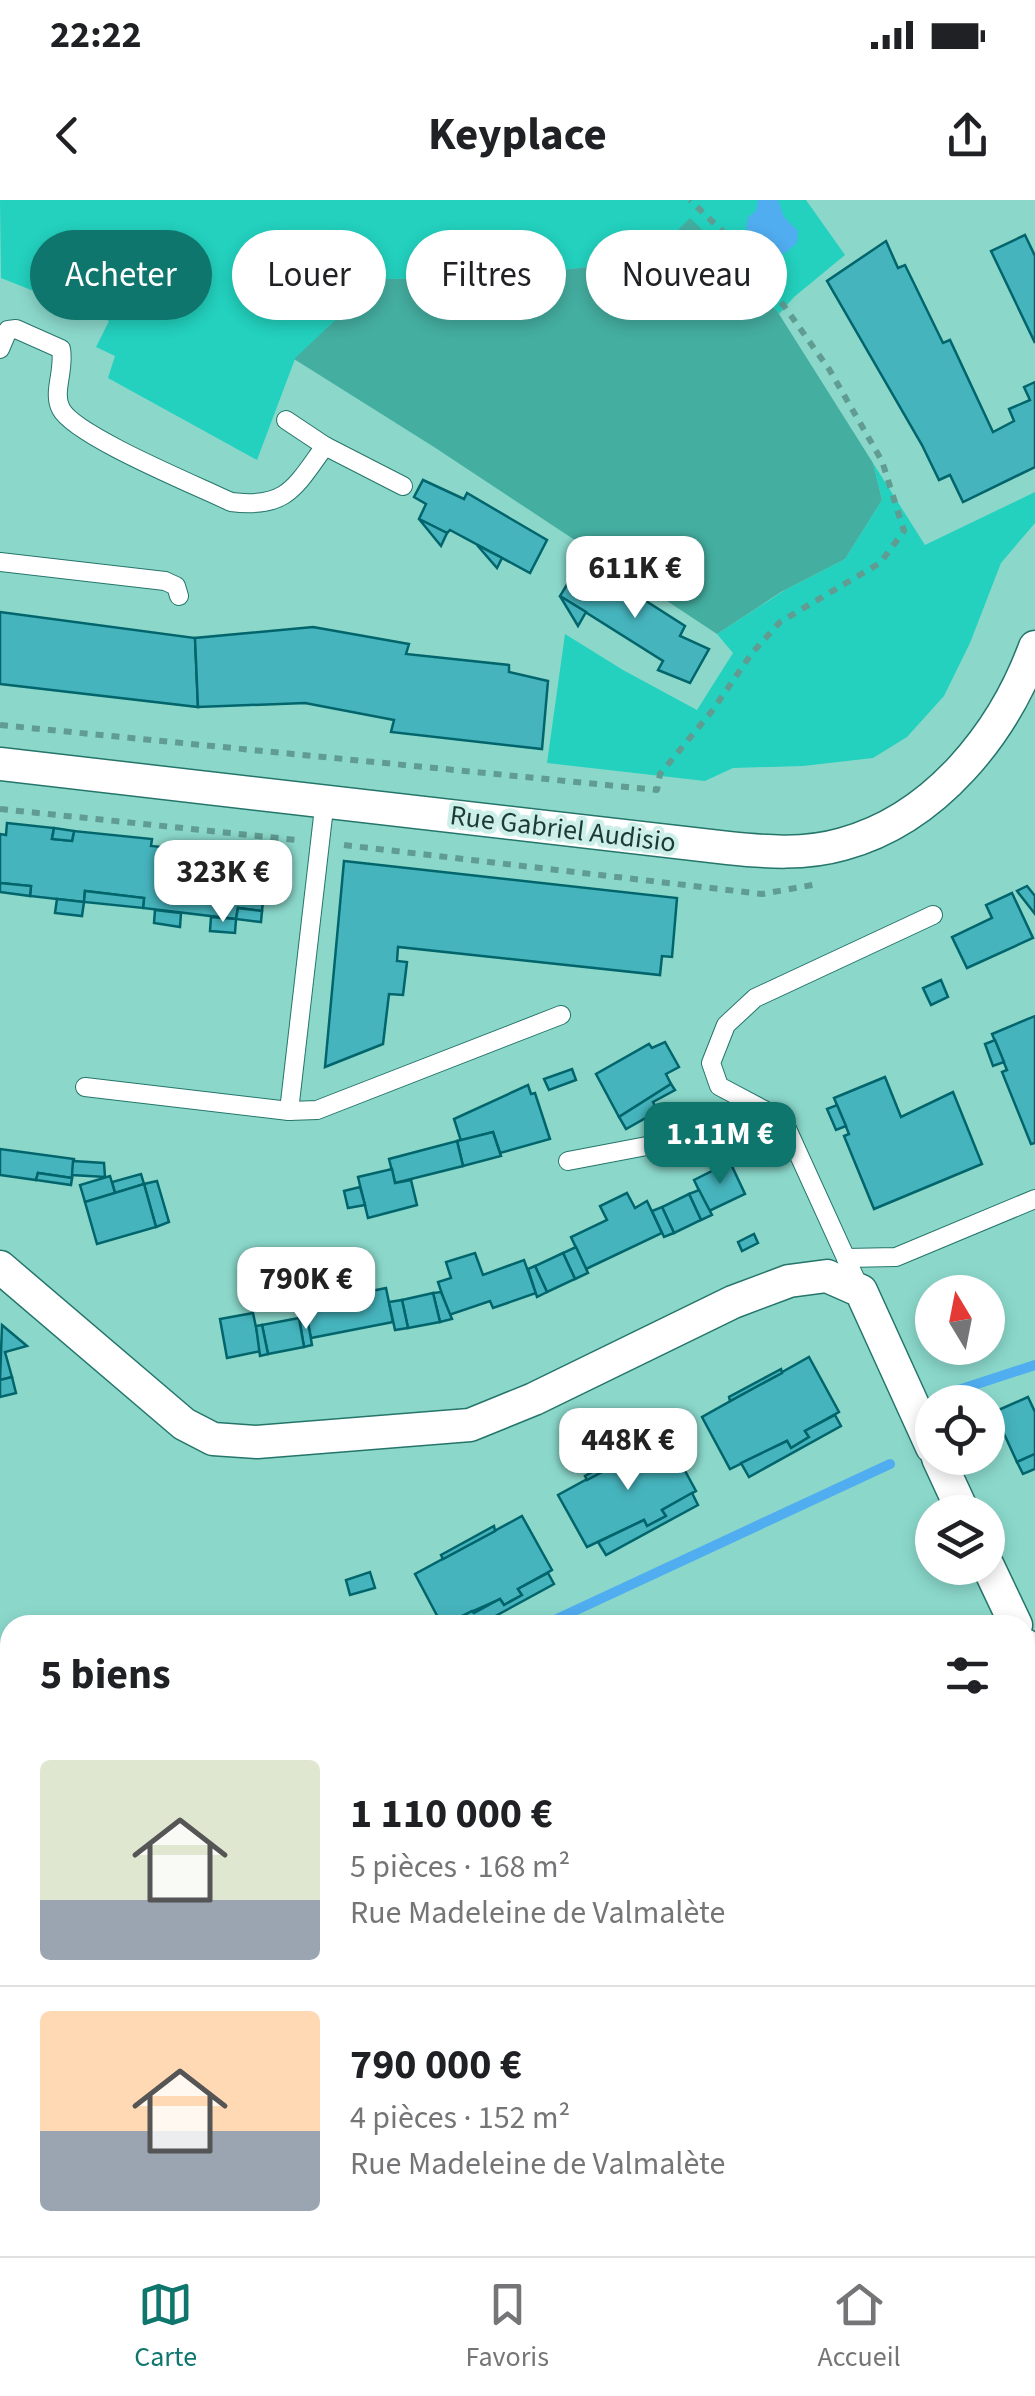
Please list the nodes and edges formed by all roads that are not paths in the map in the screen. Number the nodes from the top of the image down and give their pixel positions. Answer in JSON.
{"nodes":[{"id":1,"x":0,"y":349,"type":"edge"},
{"id":2,"x":286,"y":420,"type":"dead end"},
{"id":3,"x":325,"y":446,"type":"junction"},
{"id":4,"x":403,"y":486,"type":"dead end"},
{"id":5,"x":0,"y":562,"type":"edge"},
{"id":6,"x":179,"y":596,"type":"dead end"},
{"id":7,"x":1035,"y":647,"type":"edge"},
{"id":8,"x":0,"y":764,"type":"edge"},
{"id":9,"x":325,"y":799,"type":"junction"},
{"id":10,"x":933,"y":915,"type":"dead end"},
{"id":11,"x":561,"y":1015,"type":"dead end"},
{"id":12,"x":86,"y":1087,"type":"dead end"},
{"id":13,"x":289,"y":1111,"type":"junction"},
{"id":14,"x":783,"y":1120,"type":"junction"},
{"id":15,"x":568,"y":1161,"type":"dead end"},
{"id":16,"x":1035,"y":1199,"type":"edge"},
{"id":17,"x":846,"y":1258,"type":"junction"},
{"id":18,"x":0,"y":1267,"type":"edge"},
{"id":19,"x":861,"y":1291,"type":"junction"},
{"id":20,"x":915,"y":1409,"type":"edge"},
{"id":21,"x":997,"y":1585,"type":"edge"},
{"id":22,"x":1011,"y":1615,"type":"edge"}],
"edges":[{"from":1,"to":3,"type":"lane"},
{"from":2,"to":3,"type":"lane"},
{"from":3,"to":4,"type":"lane"},
{"from":5,"to":6,"type":"lane"},
{"from":7,"to":9,"type":"street","name":"Rue Gabriel Audisio"},
{"from":8,"to":9,"type":"street","name":"Rue Gabriel Audisio"},
{"from":9,"to":13,"type":"lane"},
{"from":10,"to":14,"type":"lane"},
{"from":11,"to":13,"type":"lane"},
{"from":12,"to":13,"type":"lane"},
{"from":14,"to":15,"type":"lane"},
{"from":14,"to":17,"type":"lane"},
{"from":16,"to":17,"type":"lane"},
{"from":17,"to":19,"type":"lane"},
{"from":18,"to":19,"type":"street"},
{"from":19,"to":20,"type":"street"},
{"from":21,"to":22,"type":"street"}]}
